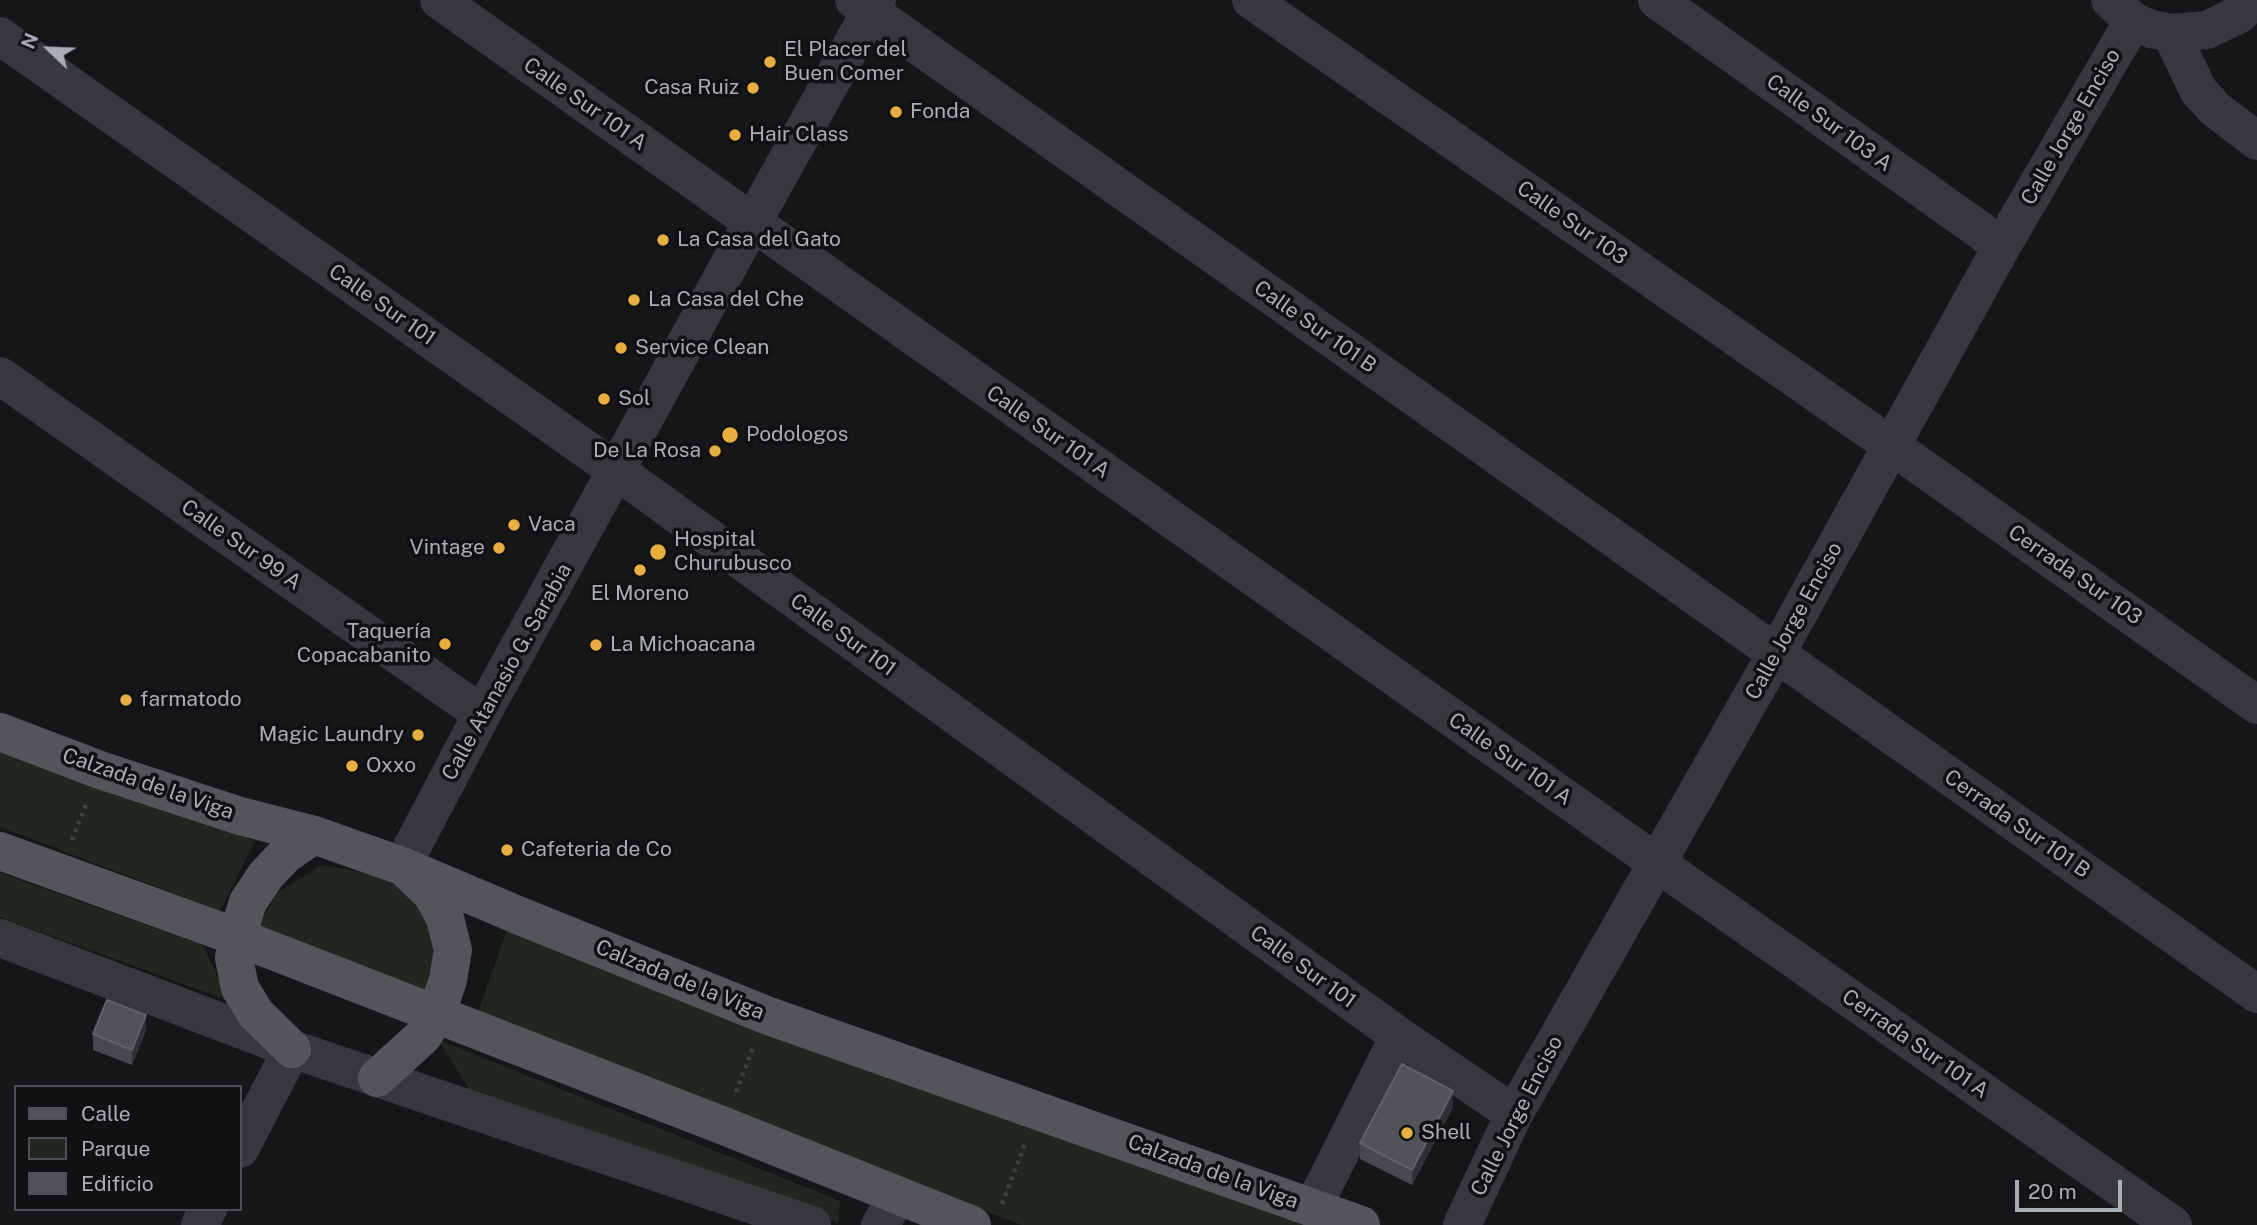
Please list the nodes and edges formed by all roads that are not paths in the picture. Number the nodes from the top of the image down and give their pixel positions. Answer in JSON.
{"nodes":[{"id":1,"x":439,"y":0,"type":"edge"},
{"id":2,"x":1251,"y":0,"type":"edge"},
{"id":3,"x":1657,"y":0,"type":"edge"},
{"id":4,"x":2251,"y":0,"type":"edge"},
{"id":5,"x":867,"y":4,"type":"edge"},
{"id":6,"x":2121,"y":10,"type":"edge"},
{"id":7,"x":2171,"y":33,"type":"junction"},
{"id":8,"x":0,"y":36,"type":"edge"},
{"id":9,"x":2257,"y":141,"type":"edge"},
{"id":10,"x":752,"y":223,"type":"junction"},
{"id":11,"x":2002,"y":246,"type":"junction"},
{"id":12,"x":0,"y":376,"type":"edge"},
{"id":13,"x":1892,"y":446,"type":"junction"},
{"id":14,"x":617,"y":471,"type":"junction"},
{"id":15,"x":1776,"y":654,"type":"junction"},
{"id":16,"x":2257,"y":705,"type":"edge"},
{"id":17,"x":482,"y":714,"type":"junction"},
{"id":18,"x":0,"y":732,"type":"edge"},
{"id":19,"x":314,"y":835,"type":"junction"},
{"id":20,"x":0,"y":851,"type":"edge"},
{"id":21,"x":1657,"y":863,"type":"junction"},
{"id":22,"x":402,"y":866,"type":"junction"},
{"id":23,"x":237,"y":937,"type":"junction"},
{"id":24,"x":0,"y":938,"type":"edge"},
{"id":25,"x":2257,"y":994,"type":"edge"},
{"id":26,"x":436,"y":1015,"type":"junction"},
{"id":27,"x":1399,"y":1036,"type":"junction"},
{"id":28,"x":292,"y":1049,"type":"junction"},
{"id":29,"x":377,"y":1078,"type":"junction"},
{"id":30,"x":1514,"y":1114,"type":"junction"},
{"id":31,"x":242,"y":1145,"type":"edge"},
{"id":32,"x":1313,"y":1207,"type":"junction"},
{"id":33,"x":889,"y":1210,"type":"edge"},
{"id":34,"x":986,"y":1219,"type":"edge"},
{"id":35,"x":813,"y":1225,"type":"edge"},
{"id":36,"x":1362,"y":1225,"type":"edge"},
{"id":37,"x":1462,"y":1225,"type":"edge"},
{"id":38,"x":2173,"y":1225,"type":"edge"}],
"edges":[{"from":1,"to":10,"type":"street","name":"Calle Sur 101 A"},
{"from":2,"to":13,"type":"street","name":"Calle Sur 103"},
{"from":3,"to":11,"type":"street","name":"Calle Sur 103 A"},
{"from":4,"to":7,"type":"street"},
{"from":5,"to":10,"type":"street","name":"Calle Atanasio G. Sarabia"},
{"from":5,"to":15,"type":"street","name":"Calle Sur 101 B"},
{"from":6,"to":7,"type":"street"},
{"from":6,"to":11,"type":"street","name":"Calle Jorge Enciso"},
{"from":7,"to":9,"type":"street"},
{"from":8,"to":14,"type":"street","name":"Calle Sur 101"},
{"from":10,"to":14,"type":"street","name":"Calle Atanasio G. Sarabia"},
{"from":10,"to":21,"type":"street","name":"Calle Sur 101 A"},
{"from":11,"to":13,"type":"street","name":"Calle Jorge Enciso"},
{"from":12,"to":17,"type":"street","name":"Calle Sur 99 A"},
{"from":13,"to":15,"type":"street","name":"Calle Jorge Enciso"},
{"from":13,"to":16,"type":"street","name":"Cerrada Sur 103"},
{"from":14,"to":17,"type":"street","name":"Calle Atanasio G. Sarabia"},
{"from":14,"to":27,"type":"street","name":"Calle Sur 101"},
{"from":15,"to":21,"type":"street","name":"Calle Jorge Enciso"},
{"from":15,"to":25,"type":"street","name":"Cerrada Sur 101 B"},
{"from":17,"to":22,"type":"street","name":"Calle Atanasio G. Sarabia"},
{"from":18,"to":19,"type":"main road","name":"Calzada de la Viga"},
{"from":19,"to":22,"type":"main road","name":"Calzada de la Viga"},
{"from":19,"to":23,"type":"main road"},
{"from":20,"to":23,"type":"main road"},
{"from":21,"to":30,"type":"street","name":"Calle Jorge Enciso"},
{"from":21,"to":38,"type":"street","name":"Cerrada Sur 101 A"},
{"from":22,"to":26,"type":"main road"},
{"from":22,"to":32,"type":"main road","name":"Calzada de la Viga"},
{"from":23,"to":26,"type":"main road"},
{"from":23,"to":28,"type":"main road"},
{"from":24,"to":28,"type":"street"},
{"from":26,"to":29,"type":"main road"},
{"from":26,"to":33,"type":"main road"},
{"from":27,"to":30,"type":"street","name":"Calle Sur 101"},
{"from":27,"to":32,"type":"street"},
{"from":28,"to":29,"type":"street"},
{"from":28,"to":31,"type":"street"},
{"from":29,"to":35,"type":"street"},
{"from":30,"to":37,"type":"street","name":"Calle Jorge Enciso"},
{"from":32,"to":36,"type":"main road","name":"Calzada de la Viga"},
{"from":33,"to":34,"type":"main road"}]}
